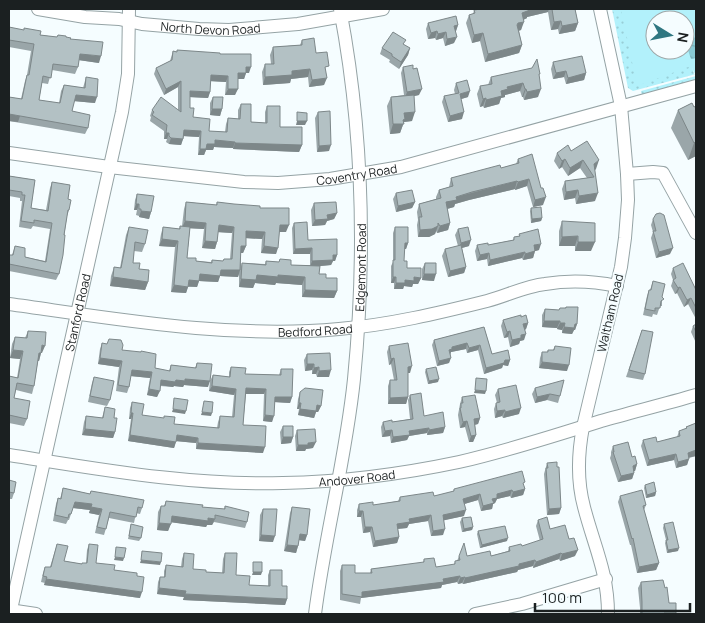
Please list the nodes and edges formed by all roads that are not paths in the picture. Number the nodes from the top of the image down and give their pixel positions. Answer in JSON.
{"nodes":[{"id":1,"x":38,"y":9,"type":"edge"},
{"id":2,"x":383,"y":9,"type":"edge"},
{"id":3,"x":600,"y":9,"type":"edge"},
{"id":4,"x":341,"y":13,"type":"edge"},
{"id":5,"x":129,"y":15,"type":"edge"},
{"id":6,"x":696,"y":86,"type":"edge"},
{"id":7,"x":621,"y":106,"type":"junction"},
{"id":8,"x":9,"y":153,"type":"edge"},
{"id":9,"x":109,"y":167,"type":"junction"},
{"id":10,"x":360,"y":174,"type":"junction"},
{"id":11,"x":627,"y":174,"type":"junction"},
{"id":12,"x":696,"y":233,"type":"edge"},
{"id":13,"x":617,"y":286,"type":"junction"},
{"id":14,"x":9,"y":304,"type":"edge"},
{"id":15,"x":76,"y":313,"type":"junction"},
{"id":16,"x":358,"y":327,"type":"junction"},
{"id":17,"x":696,"y":395,"type":"edge"},
{"id":18,"x":583,"y":427,"type":"junction"},
{"id":19,"x":9,"y":455,"type":"edge"},
{"id":20,"x":44,"y":460,"type":"junction"},
{"id":21,"x":338,"y":480,"type":"junction"},
{"id":22,"x":606,"y":579,"type":"junction"},
{"id":23,"x":10,"y":611,"type":"edge"},
{"id":24,"x":36,"y":614,"type":"edge"},
{"id":25,"x":315,"y":614,"type":"edge"},
{"id":26,"x":476,"y":614,"type":"edge"},
{"id":27,"x":608,"y":614,"type":"edge"}],
"edges":[{"from":1,"to":5,"type":"street","name":"North Devon Road"},
{"from":2,"to":4,"type":"street","name":"North Devon Road"},
{"from":3,"to":7,"type":"street","name":"Waltham Road"},
{"from":4,"to":5,"type":"street","name":"North Devon Road"},
{"from":4,"to":10,"type":"street","name":"Edgemont Road"},
{"from":5,"to":9,"type":"street","name":"Stanford Road"},
{"from":6,"to":7,"type":"street","name":"Coventry Road"},
{"from":7,"to":10,"type":"street","name":"Coventry Road"},
{"from":7,"to":11,"type":"street","name":"Waltham Road"},
{"from":8,"to":9,"type":"street","name":"Coventry Road"},
{"from":9,"to":10,"type":"street","name":"Coventry Road"},
{"from":9,"to":15,"type":"street","name":"Stanford Road"},
{"from":10,"to":16,"type":"street","name":"Edgemont Road"},
{"from":11,"to":12,"type":"street"},
{"from":11,"to":13,"type":"street","name":"Waltham Road"},
{"from":13,"to":16,"type":"street","name":"Bedford Road"},
{"from":13,"to":18,"type":"street","name":"Waltham Road"},
{"from":14,"to":15,"type":"street","name":"Bedford Road"},
{"from":15,"to":16,"type":"street","name":"Bedford Road"},
{"from":15,"to":20,"type":"street","name":"Stanford Road"},
{"from":16,"to":21,"type":"street","name":"Edgemont Road"},
{"from":17,"to":18,"type":"street","name":"Andover Road"},
{"from":18,"to":21,"type":"street","name":"Andover Road"},
{"from":18,"to":22,"type":"street","name":"Waltham Road"},
{"from":19,"to":20,"type":"street","name":"Andover Road"},
{"from":20,"to":21,"type":"street","name":"Andover Road"},
{"from":20,"to":23,"type":"street","name":"Stanford Road"},
{"from":21,"to":25,"type":"street","name":"Edgemont Road"},
{"from":22,"to":26,"type":"street"},
{"from":22,"to":27,"type":"street","name":"Waltham Road"},
{"from":23,"to":24,"type":"street"}]}
